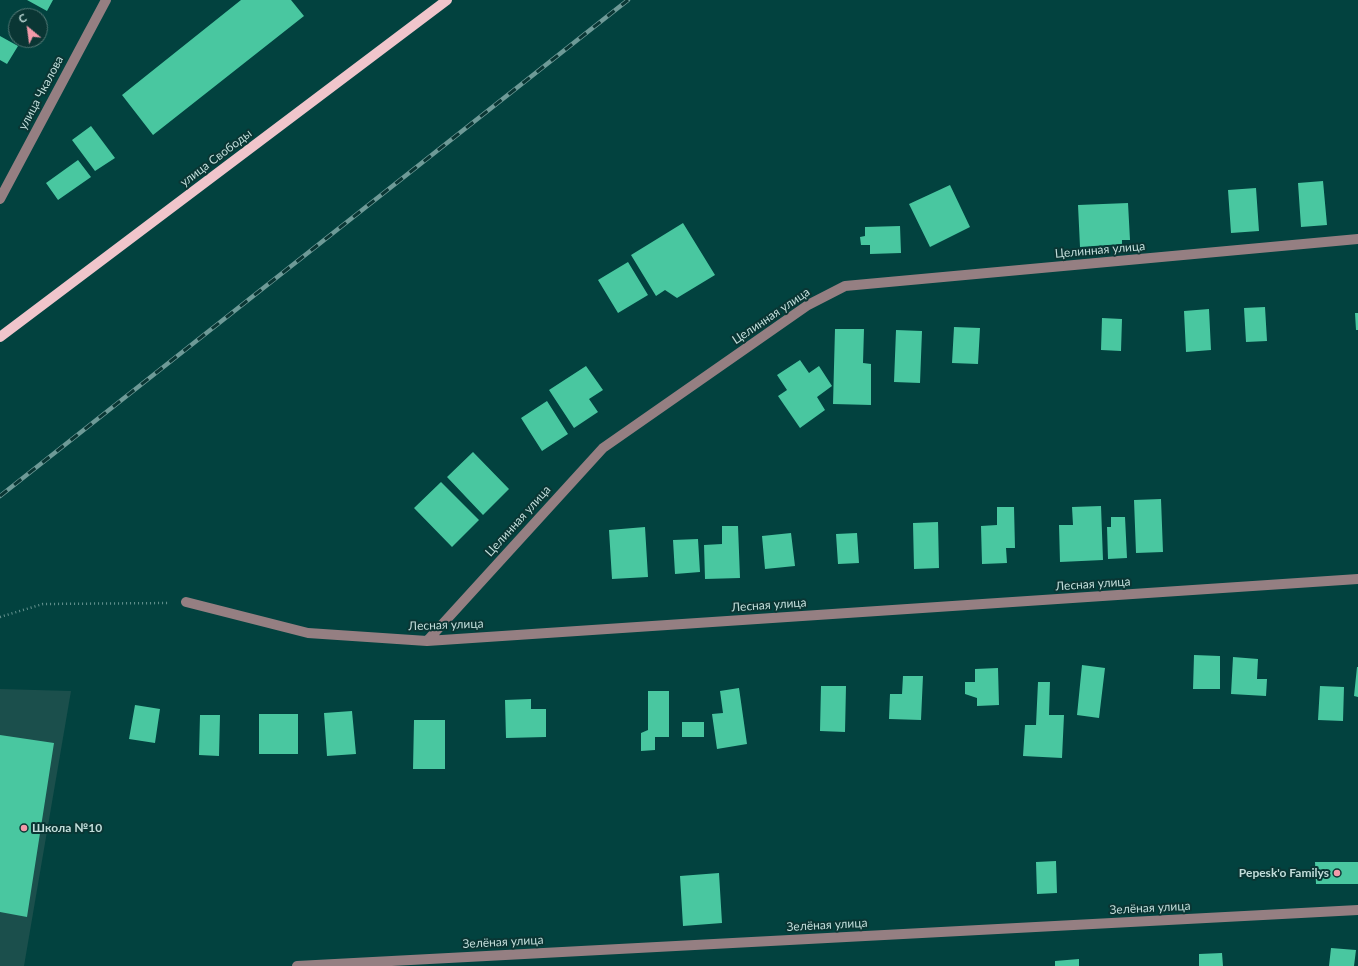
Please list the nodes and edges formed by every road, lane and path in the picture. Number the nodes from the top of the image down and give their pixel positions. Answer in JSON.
{"nodes":[{"id":1,"x":106,"y":0,"type":"edge"},
{"id":2,"x":447,"y":0,"type":"edge"},
{"id":3,"x":0,"y":199,"type":"edge"},
{"id":4,"x":1358,"y":239,"type":"edge"},
{"id":5,"x":0,"y":337,"type":"edge"},
{"id":6,"x":1358,"y":579,"type":"edge"},
{"id":7,"x":186,"y":602,"type":"joint"},
{"id":8,"x":0,"y":617,"type":"edge"},
{"id":9,"x":427,"y":641,"type":"junction"},
{"id":10,"x":1358,"y":910,"type":"edge"},
{"id":11,"x":297,"y":966,"type":"edge"}],
"edges":[{"from":1,"to":3,"type":"street","name":"улица Чкалова"},
{"from":2,"to":5,"type":"main road","name":"улица Свободы"},
{"from":4,"to":9,"type":"street","name":"Целинная улица"},
{"from":6,"to":9,"type":"street","name":"Лесная улица"},
{"from":7,"to":8,"type":"path"},
{"from":7,"to":9,"type":"street","name":"Лесная улица"},
{"from":10,"to":11,"type":"street","name":"Зелёная улица"}]}
